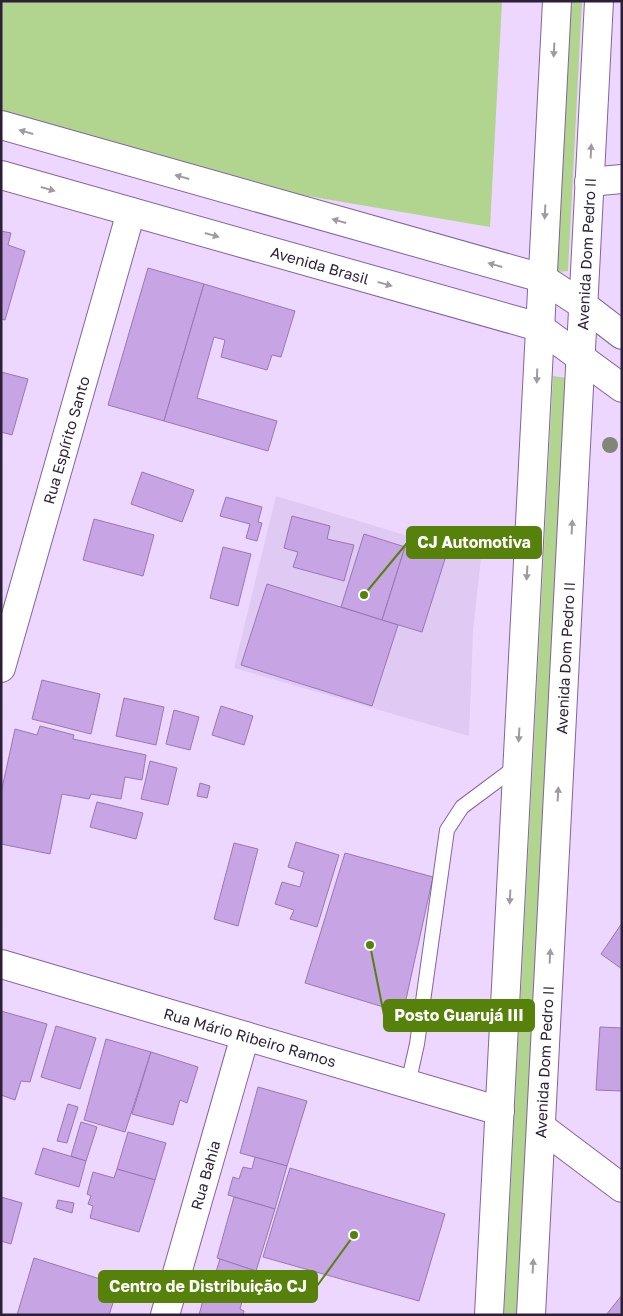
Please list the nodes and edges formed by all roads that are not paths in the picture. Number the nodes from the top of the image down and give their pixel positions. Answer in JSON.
{"nodes":[{"id":1,"x":556,"y":1,"type":"edge"},
{"id":2,"x":598,"y":1,"type":"edge"},
{"id":3,"x":1,"y":126,"type":"edge"},
{"id":4,"x":1,"y":175,"type":"edge"},
{"id":5,"x":622,"y":178,"type":"edge"},
{"id":6,"x":589,"y":182,"type":"junction"},
{"id":7,"x":131,"y":212,"type":"junction"},
{"id":8,"x":542,"y":278,"type":"junction"},
{"id":9,"x":583,"y":305,"type":"junction"},
{"id":10,"x":539,"y":327,"type":"junction"},
{"id":11,"x":622,"y":335,"type":"edge"},
{"id":12,"x":581,"y":356,"type":"junction"},
{"id":13,"x":622,"y":388,"type":"edge"},
{"id":14,"x":1,"y":668,"type":"edge"},
{"id":15,"x":517,"y":766,"type":"junction"},
{"id":16,"x":1,"y":964,"type":"edge"},
{"id":17,"x":245,"y":1036,"type":"junction"},
{"id":18,"x":408,"y":1084,"type":"junction"},
{"id":19,"x":500,"y":1111,"type":"junction"},
{"id":20,"x":541,"y":1128,"type":"junction"},
{"id":21,"x":622,"y":1188,"type":"edge"},
{"id":22,"x":165,"y":1315,"type":"edge"},
{"id":23,"x":489,"y":1315,"type":"edge"},
{"id":24,"x":531,"y":1315,"type":"edge"}],
"edges":[{"from":1,"to":8,"type":"main road","one_way":true},
{"from":6,"to":2,"type":"main road","name":"Avenida Dom Pedro II","one_way":true},
{"from":8,"to":3,"type":"main road","one_way":true},
{"from":4,"to":7,"type":"main road","name":"Avenida Brasil","one_way":true},
{"from":5,"to":6,"type":"main road"},
{"from":6,"to":9,"type":"main road","name":"Avenida Dom Pedro II"},
{"from":7,"to":10,"type":"main road","name":"Avenida Brasil","one_way":true},
{"from":7,"to":14,"type":"main road","name":"Rua Espírito Santo"},
{"from":8,"to":9,"type":"main road"},
{"from":8,"to":10,"type":"main road"},
{"from":9,"to":11,"type":"main road"},
{"from":9,"to":12,"type":"main road","name":"Avenida Dom Pedro II"},
{"from":10,"to":12,"type":"main road","name":"Avenida Brasil"},
{"from":10,"to":15,"type":"main road","one_way":true},
{"from":12,"to":13,"type":"main road","name":"Avenida Brasil"},
{"from":20,"to":12,"type":"main road","name":"Avenida Dom Pedro II","one_way":true},
{"from":15,"to":18,"type":"lane"},
{"from":15,"to":19,"type":"main road","one_way":true},
{"from":16,"to":17,"type":"main road","name":"Rua Mário Ribeiro Ramos"},
{"from":17,"to":18,"type":"main road","name":"Rua Mário Ribeiro Ramos"},
{"from":17,"to":22,"type":"main road","name":"Rua Bahia"},
{"from":18,"to":19,"type":"main road","name":"Rua Mário Ribeiro Ramos"},
{"from":19,"to":23,"type":"main road"},
{"from":20,"to":21,"type":"main road"},
{"from":24,"to":20,"type":"main road","name":"Avenida Dom Pedro II","one_way":true}]}
